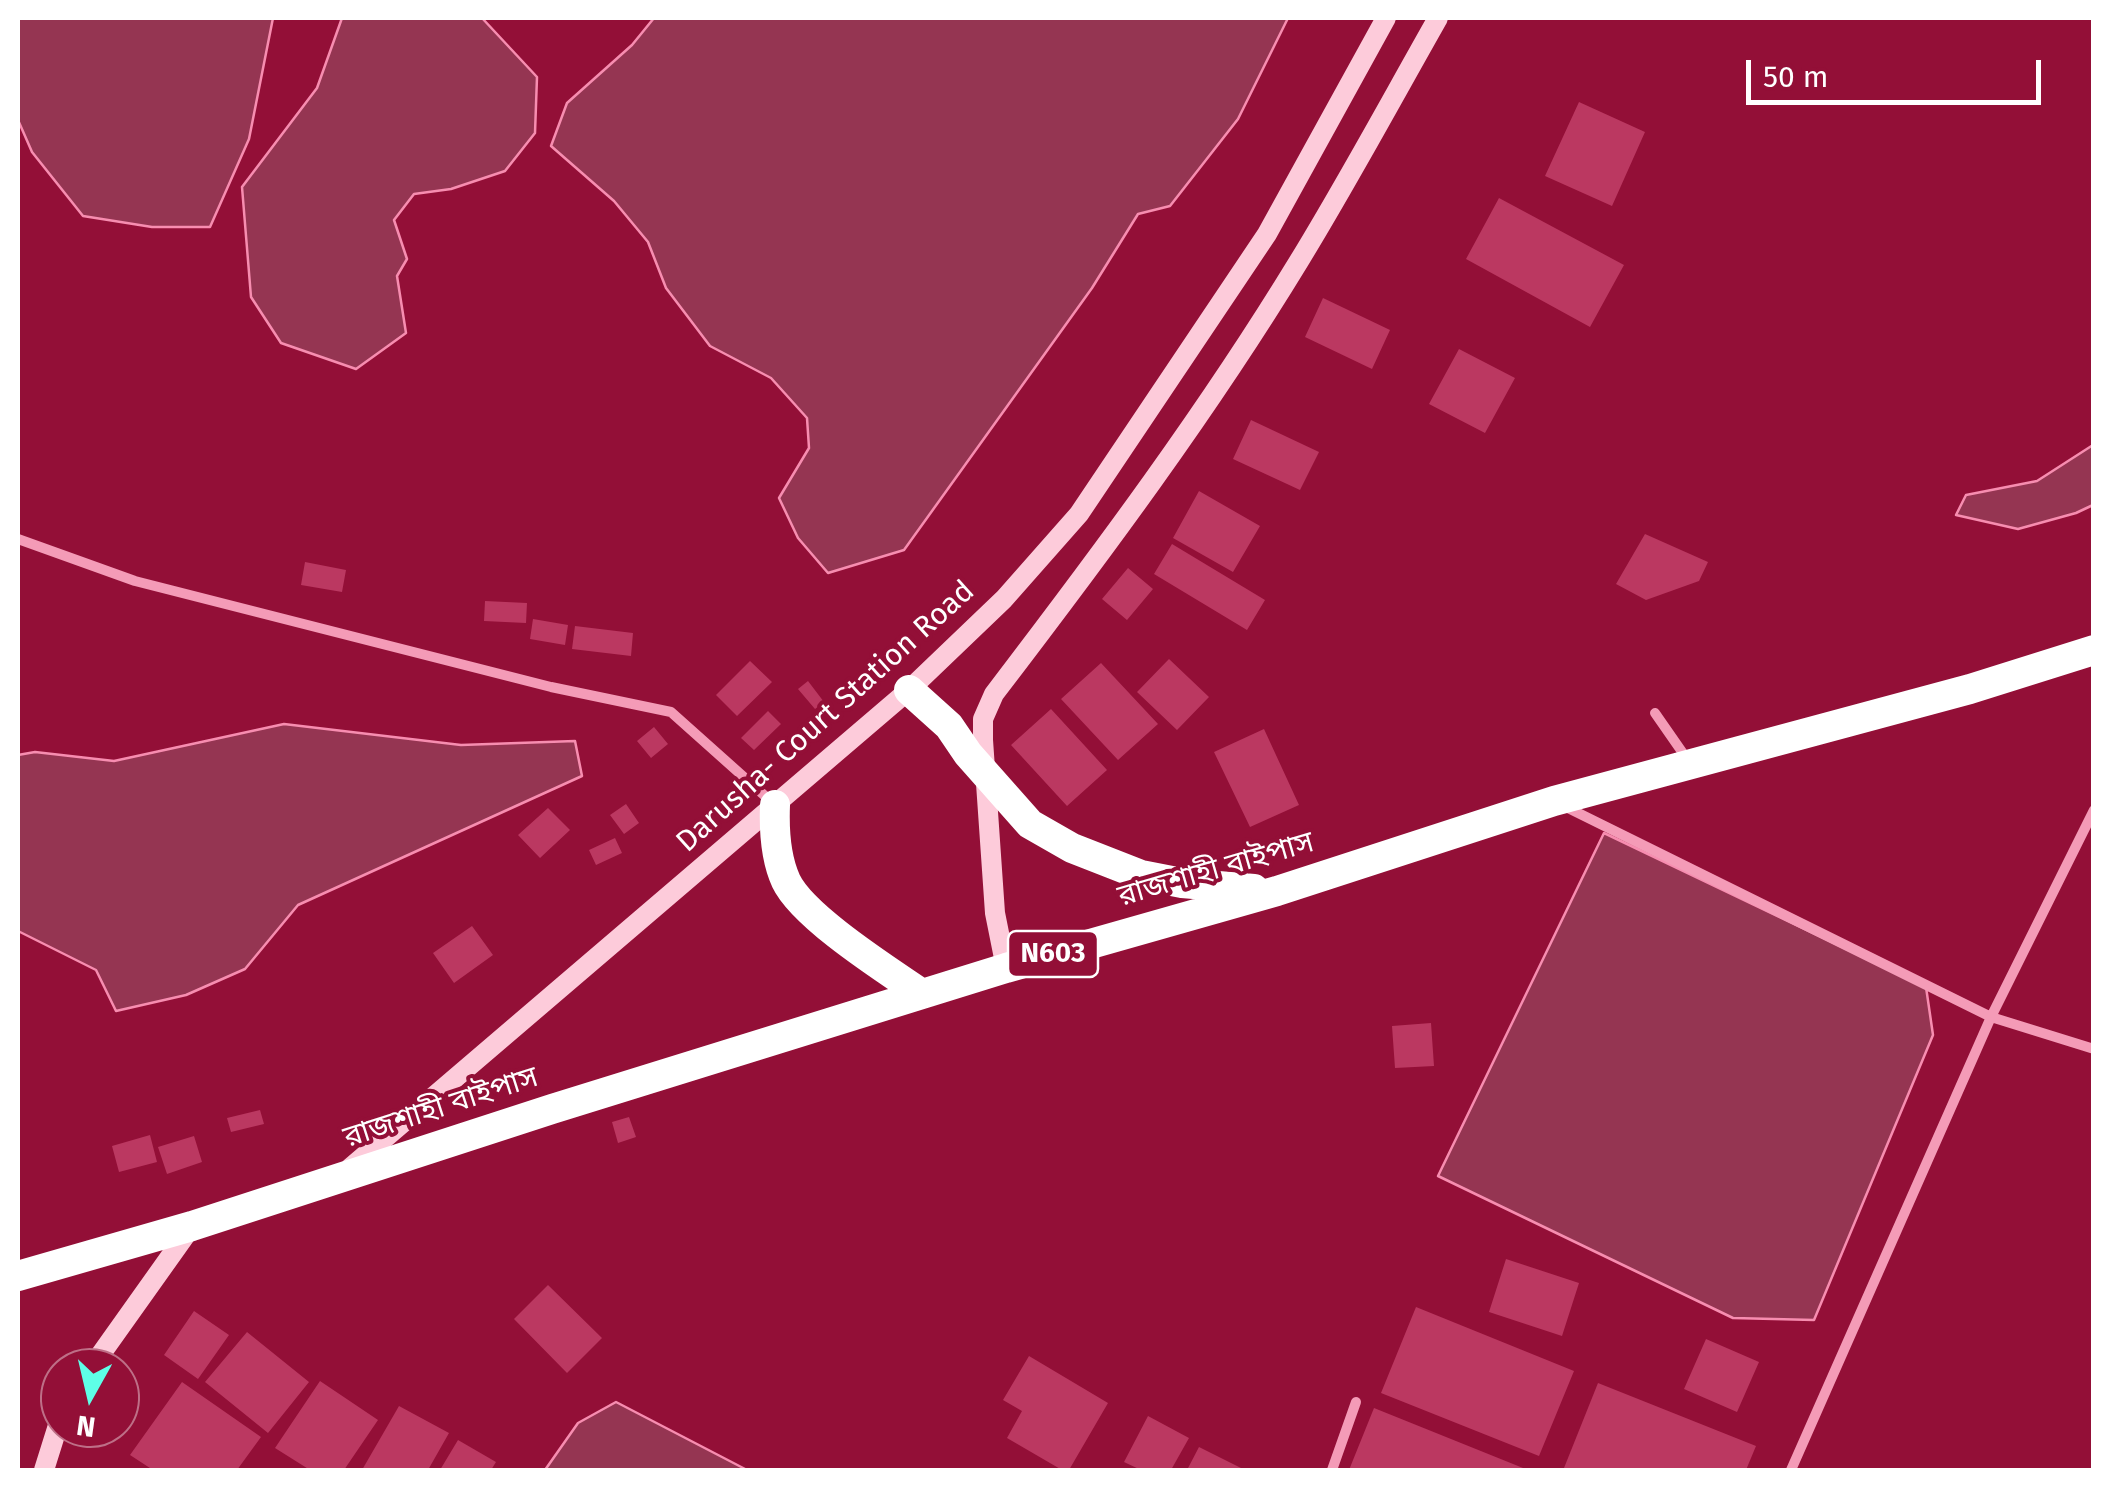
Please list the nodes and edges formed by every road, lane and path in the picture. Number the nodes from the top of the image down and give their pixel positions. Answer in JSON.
{"nodes":[{"id":1,"x":1386,"y":18,"type":"edge"},
{"id":2,"x":1438,"y":18,"type":"edge"},
{"id":3,"x":18,"y":539,"type":"edge"},
{"id":4,"x":2094,"y":650,"type":"edge"},
{"id":5,"x":909,"y":690,"type":"junction"},
{"id":6,"x":1654,"y":713,"type":"dead end"},
{"id":7,"x":1690,"y":764,"type":"junction"},
{"id":8,"x":985,"y":773,"type":"junction"},
{"id":9,"x":1554,"y":801,"type":"junction"},
{"id":10,"x":775,"y":805,"type":"junction"},
{"id":11,"x":2094,"y":810,"type":"edge"},
{"id":12,"x":1277,"y":890,"type":"junction"},
{"id":13,"x":1006,"y":968,"type":"junction"},
{"id":14,"x":922,"y":994,"type":"junction"},
{"id":15,"x":1991,"y":1017,"type":"junction"},
{"id":16,"x":2094,"y":1050,"type":"edge"},
{"id":17,"x":340,"y":1176,"type":"junction"},
{"id":18,"x":192,"y":1226,"type":"junction"},
{"id":19,"x":18,"y":1276,"type":"edge"},
{"id":20,"x":105,"y":1348,"type":"edge"},
{"id":21,"x":1356,"y":1402,"type":"dead end"},
{"id":22,"x":1332,"y":1470,"type":"edge"},
{"id":23,"x":1791,"y":1470,"type":"edge"}],
"edges":[{"from":1,"to":5,"type":"street","name":"Darusha- Court Station Road"},
{"from":2,"to":8,"type":"street"},
{"from":3,"to":10,"type":"street"},
{"from":4,"to":7,"type":"highway","name":"রাজশাহী বাইপাস","number":"N603"},
{"from":5,"to":8,"type":"highway"},
{"from":5,"to":10,"type":"street","name":"Darusha- Court Station Road"},
{"from":6,"to":7,"type":"street"},
{"from":7,"to":9,"type":"highway","name":"রাজশাহী বাইপাস","number":"N603"},
{"from":8,"to":12,"type":"highway"},
{"from":8,"to":13,"type":"street"},
{"from":9,"to":12,"type":"highway","name":"রাজশাহী বাইপাস","number":"N603"},
{"from":9,"to":15,"type":"street"},
{"from":10,"to":14,"type":"highway"},
{"from":10,"to":17,"type":"street","name":"Darusha- Court Station Road"},
{"from":11,"to":15,"type":"street"},
{"from":12,"to":13,"type":"highway","name":"রাজশাহী বাইপাস","number":"N603"},
{"from":13,"to":14,"type":"highway","name":"রাজশাহী বাইপাস","number":"N603"},
{"from":14,"to":17,"type":"highway","name":"রাজশাহী বাইপাস","number":"N603"},
{"from":15,"to":16,"type":"street"},
{"from":15,"to":23,"type":"street"},
{"from":17,"to":18,"type":"highway","name":"রাজশাহী বাইপাস","number":"N603"},
{"from":18,"to":19,"type":"highway","name":"রাজশাহী বাইপাস","number":"N603"},
{"from":18,"to":20,"type":"street"},
{"from":21,"to":22,"type":"street"}]}
